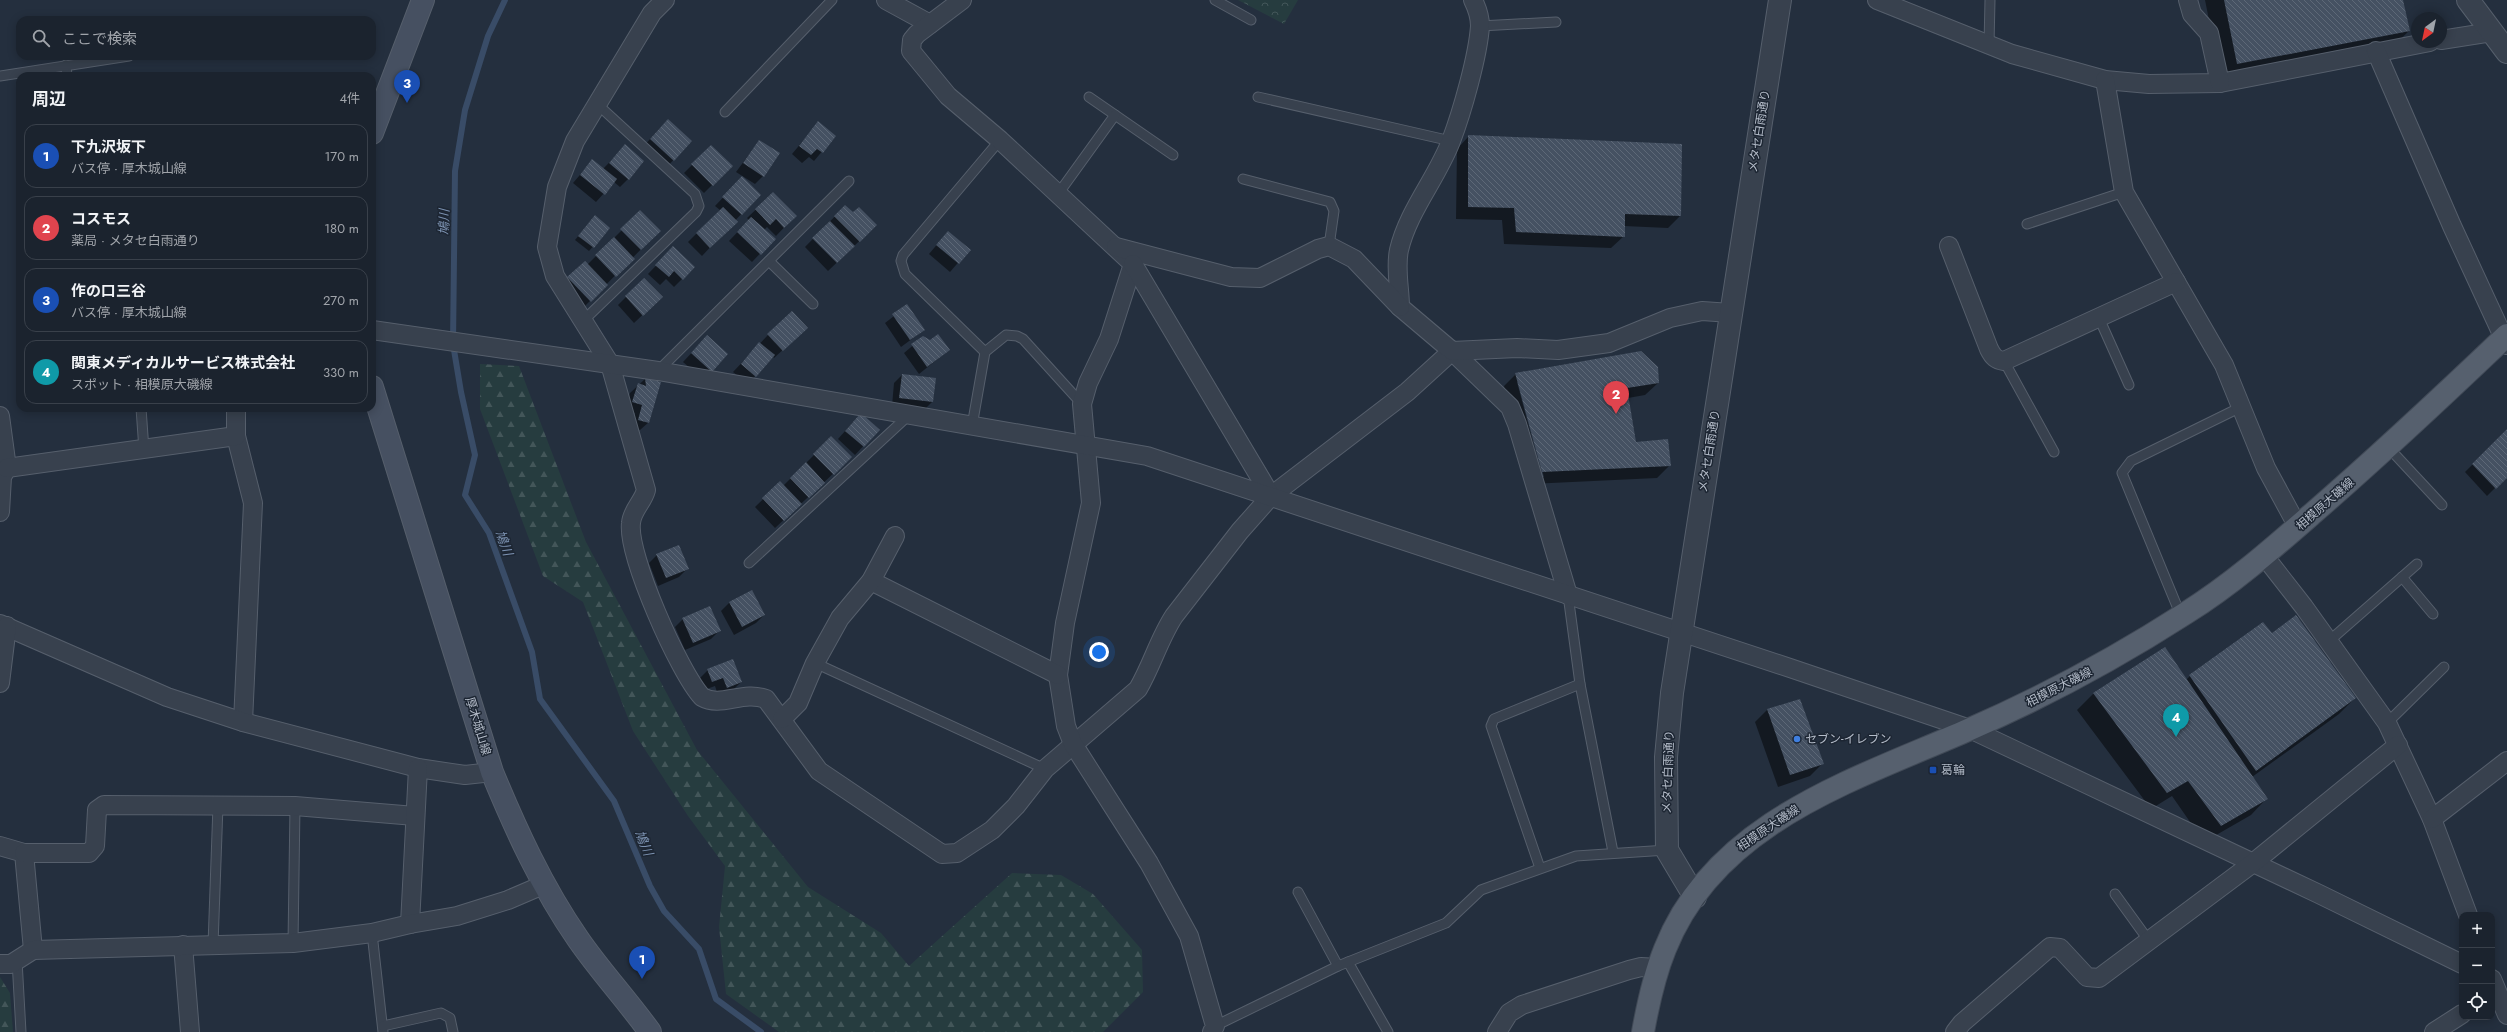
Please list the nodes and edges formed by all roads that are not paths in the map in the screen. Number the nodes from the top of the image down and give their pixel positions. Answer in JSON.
{"nodes":[{"id":1,"x":423,"y":0,"type":"edge"},
{"id":2,"x":665,"y":0,"type":"edge"},
{"id":3,"x":832,"y":0,"type":"edge"},
{"id":4,"x":886,"y":0,"type":"edge"},
{"id":5,"x":962,"y":0,"type":"edge"},
{"id":6,"x":1215,"y":0,"type":"edge"},
{"id":7,"x":1473,"y":0,"type":"edge"},
{"id":8,"x":1780,"y":0,"type":"edge"},
{"id":9,"x":1877,"y":0,"type":"edge"},
{"id":10,"x":1990,"y":0,"type":"edge"},
{"id":11,"x":2188,"y":0,"type":"edge"},
{"id":12,"x":2468,"y":0,"type":"edge"},
{"id":13,"x":1251,"y":20,"type":"dead end"},
{"id":14,"x":1556,"y":22,"type":"dead end"},
{"id":15,"x":930,"y":24,"type":"junction"},
{"id":16,"x":1480,"y":26,"type":"junction"},
{"id":17,"x":2492,"y":32,"type":"junction"},
{"id":18,"x":2447,"y":39,"type":"edge"},
{"id":19,"x":1989,"y":45,"type":"junction"},
{"id":20,"x":2411,"y":45,"type":"edge"},
{"id":21,"x":2376,"y":51,"type":"junction"},
{"id":22,"x":2507,"y":52,"type":"edge"},
{"id":23,"x":101,"y":60,"type":"edge"},
{"id":24,"x":66,"y":65,"type":"junction"},
{"id":25,"x":24,"y":72,"type":"edge"},
{"id":26,"x":67,"y":72,"type":"edge"},
{"id":27,"x":16,"y":73,"type":"edge"},
{"id":28,"x":0,"y":76,"type":"edge"},
{"id":29,"x":2105,"y":80,"type":"junction"},
{"id":30,"x":2220,"y":83,"type":"junction"},
{"id":31,"x":1089,"y":97,"type":"dead end"},
{"id":32,"x":1258,"y":97,"type":"dead end"},
{"id":33,"x":596,"y":103,"type":"junction"},
{"id":34,"x":725,"y":112,"type":"dead end"},
{"id":35,"x":1115,"y":115,"type":"junction"},
{"id":36,"x":376,"y":123,"type":"edge"},
{"id":37,"x":1000,"y":140,"type":"junction"},
{"id":38,"x":1451,"y":141,"type":"junction"},
{"id":39,"x":1173,"y":155,"type":"dead end"},
{"id":40,"x":1243,"y":179,"type":"dead end"},
{"id":41,"x":849,"y":181,"type":"dead end"},
{"id":42,"x":2124,"y":192,"type":"junction"},
{"id":43,"x":1058,"y":194,"type":"junction"},
{"id":44,"x":2028,"y":224,"type":"dead end"},
{"id":45,"x":1113,"y":246,"type":"junction"},
{"id":46,"x":1329,"y":246,"type":"junction"},
{"id":47,"x":1949,"y":246,"type":"dead end"},
{"id":48,"x":769,"y":261,"type":"junction"},
{"id":49,"x":1133,"y":264,"type":"junction"},
{"id":50,"x":2176,"y":282,"type":"junction"},
{"id":51,"x":813,"y":304,"type":"dead end"},
{"id":52,"x":1400,"y":307,"type":"junction"},
{"id":53,"x":1731,"y":313,"type":"junction"},
{"id":54,"x":2099,"y":318,"type":"junction"},
{"id":55,"x":584,"y":320,"type":"junction"},
{"id":56,"x":376,"y":331,"type":"edge"},
{"id":57,"x":2506,"y":340,"type":"edge"},
{"id":58,"x":1452,"y":351,"type":"junction"},
{"id":59,"x":985,"y":352,"type":"junction"},
{"id":60,"x":2004,"y":361,"type":"junction"},
{"id":61,"x":610,"y":364,"type":"junction"},
{"id":62,"x":658,"y":371,"type":"junction"},
{"id":63,"x":2129,"y":385,"type":"dead end"},
{"id":64,"x":376,"y":400,"type":"edge"},
{"id":65,"x":1082,"y":404,"type":"junction"},
{"id":66,"x":2241,"y":407,"type":"junction"},
{"id":67,"x":141,"y":412,"type":"edge"},
{"id":68,"x":236,"y":412,"type":"edge"},
{"id":69,"x":0,"y":416,"type":"edge"},
{"id":70,"x":908,"y":416,"type":"junction"},
{"id":71,"x":972,"y":426,"type":"junction"},
{"id":72,"x":236,"y":436,"type":"junction"},
{"id":73,"x":1086,"y":445,"type":"junction"},
{"id":74,"x":2388,"y":447,"type":"junction"},
{"id":75,"x":144,"y":450,"type":"junction"},
{"id":76,"x":2054,"y":452,"type":"dead end"},
{"id":77,"x":7,"y":468,"type":"junction"},
{"id":78,"x":1271,"y":496,"type":"junction"},
{"id":79,"x":2442,"y":505,"type":"dead end"},
{"id":80,"x":0,"y":512,"type":"edge"},
{"id":81,"x":2298,"y":527,"type":"junction"},
{"id":82,"x":895,"y":536,"type":"dead end"},
{"id":83,"x":2265,"y":557,"type":"junction"},
{"id":84,"x":749,"y":563,"type":"dead end"},
{"id":85,"x":2417,"y":564,"type":"dead end"},
{"id":86,"x":2402,"y":577,"type":"junction"},
{"id":87,"x":871,"y":581,"type":"junction"},
{"id":88,"x":1568,"y":595,"type":"junction"},
{"id":89,"x":2434,"y":614,"type":"dead end"},
{"id":90,"x":2181,"y":616,"type":"junction"},
{"id":91,"x":3,"y":625,"type":"edge"},
{"id":92,"x":1681,"y":633,"type":"junction"},
{"id":93,"x":2328,"y":642,"type":"junction"},
{"id":94,"x":815,"y":663,"type":"junction"},
{"id":95,"x":2444,"y":667,"type":"dead end"},
{"id":96,"x":1058,"y":675,"type":"junction"},
{"id":97,"x":0,"y":683,"type":"edge"},
{"id":98,"x":1580,"y":684,"type":"junction"},
{"id":99,"x":782,"y":719,"type":"junction"},
{"id":100,"x":243,"y":722,"type":"junction"},
{"id":101,"x":2387,"y":723,"type":"junction"},
{"id":102,"x":1970,"y":729,"type":"junction"},
{"id":103,"x":1073,"y":744,"type":"junction"},
{"id":104,"x":2398,"y":745,"type":"junction"},
{"id":105,"x":2507,"y":761,"type":"edge"},
{"id":106,"x":418,"y":768,"type":"junction"},
{"id":107,"x":1045,"y":769,"type":"junction"},
{"id":108,"x":492,"y":772,"type":"junction"},
{"id":109,"x":218,"y":805,"type":"junction"},
{"id":110,"x":295,"y":806,"type":"junction"},
{"id":111,"x":415,"y":816,"type":"junction"},
{"id":112,"x":2432,"y":819,"type":"junction"},
{"id":113,"x":0,"y":846,"type":"edge"},
{"id":114,"x":1666,"y":850,"type":"junction"},
{"id":115,"x":1613,"y":852,"type":"junction"},
{"id":116,"x":24,"y":853,"type":"junction"},
{"id":117,"x":2253,"y":863,"type":"junction"},
{"id":118,"x":1540,"y":868,"type":"junction"},
{"id":119,"x":543,"y":885,"type":"junction"},
{"id":120,"x":1298,"y":892,"type":"dead end"},
{"id":121,"x":2115,"y":894,"type":"dead end"},
{"id":122,"x":1695,"y":897,"type":"junction"},
{"id":123,"x":2467,"y":912,"type":"edge"},
{"id":124,"x":410,"y":924,"type":"junction"},
{"id":125,"x":372,"y":933,"type":"junction"},
{"id":126,"x":2149,"y":941,"type":"junction"},
{"id":127,"x":293,"y":943,"type":"junction"},
{"id":128,"x":183,"y":945,"type":"junction"},
{"id":129,"x":213,"y":945,"type":"junction"},
{"id":130,"x":33,"y":950,"type":"junction"},
{"id":131,"x":8,"y":962,"type":"edge"},
{"id":132,"x":1348,"y":962,"type":"junction"},
{"id":133,"x":2459,"y":963,"type":"edge"},
{"id":134,"x":1338,"y":966,"type":"junction"},
{"id":135,"x":1658,"y":968,"type":"junction"},
{"id":136,"x":2495,"y":985,"type":"edge"},
{"id":137,"x":2507,"y":1015,"type":"edge"},
{"id":138,"x":2459,"y":1016,"type":"edge"},
{"id":139,"x":383,"y":1029,"type":"edge"},
{"id":140,"x":1213,"y":1029,"type":"edge"},
{"id":141,"x":21,"y":1032,"type":"edge"},
{"id":142,"x":190,"y":1032,"type":"edge"},
{"id":143,"x":453,"y":1032,"type":"edge"},
{"id":144,"x":650,"y":1032,"type":"edge"},
{"id":145,"x":1388,"y":1032,"type":"edge"},
{"id":146,"x":1497,"y":1032,"type":"edge"},
{"id":147,"x":1643,"y":1032,"type":"edge"},
{"id":148,"x":1955,"y":1032,"type":"edge"},
{"id":149,"x":2434,"y":1032,"type":"edge"}],
"edges":[{"from":1,"to":36,"type":"main road"},
{"from":2,"to":33,"type":"street"},
{"from":3,"to":34,"type":"lane"},
{"from":4,"to":15,"type":"street"},
{"from":5,"to":15,"type":"street"},
{"from":6,"to":13,"type":"lane"},
{"from":7,"to":16,"type":"street"},
{"from":8,"to":53,"type":"street","name":"メタセ白雨通り"},
{"from":9,"to":19,"type":"street"},
{"from":10,"to":19,"type":"lane"},
{"from":11,"to":30,"type":"street"},
{"from":12,"to":17,"type":"street"},
{"from":14,"to":16,"type":"lane"},
{"from":15,"to":37,"type":"street"},
{"from":16,"to":38,"type":"street"},
{"from":17,"to":18,"type":"street"},
{"from":17,"to":22,"type":"street"},
{"from":19,"to":29,"type":"street"},
{"from":20,"to":21,"type":"street"},
{"from":21,"to":30,"type":"street"},
{"from":21,"to":57,"type":"street"},
{"from":23,"to":24,"type":"lane"},
{"from":24,"to":25,"type":"lane"},
{"from":24,"to":26,"type":"lane"},
{"from":27,"to":28,"type":"lane"},
{"from":29,"to":30,"type":"street"},
{"from":29,"to":42,"type":"street"},
{"from":31,"to":35,"type":"lane"},
{"from":32,"to":38,"type":"lane"},
{"from":33,"to":55,"type":"street"},
{"from":33,"to":55,"type":"lane"},
{"from":35,"to":39,"type":"lane"},
{"from":35,"to":43,"type":"lane"},
{"from":37,"to":43,"type":"street"},
{"from":37,"to":59,"type":"lane"},
{"from":38,"to":52,"type":"street"},
{"from":40,"to":46,"type":"lane"},
{"from":41,"to":48,"type":"lane"},
{"from":42,"to":44,"type":"lane"},
{"from":42,"to":50,"type":"street"},
{"from":43,"to":45,"type":"street"},
{"from":45,"to":46,"type":"street"},
{"from":45,"to":49,"type":"street"},
{"from":46,"to":52,"type":"street"},
{"from":47,"to":60,"type":"street"},
{"from":48,"to":51,"type":"lane"},
{"from":48,"to":62,"type":"lane"},
{"from":49,"to":65,"type":"street"},
{"from":49,"to":78,"type":"street"},
{"from":50,"to":54,"type":"street"},
{"from":50,"to":66,"type":"street"},
{"from":52,"to":58,"type":"street"},
{"from":53,"to":58,"type":"street"},
{"from":53,"to":92,"type":"street","name":"メタセ白雨通り"},
{"from":54,"to":60,"type":"street"},
{"from":54,"to":63,"type":"lane"},
{"from":55,"to":61,"type":"street"},
{"from":56,"to":61,"type":"street"},
{"from":57,"to":74,"type":"main road","name":"相模原大磯線"},
{"from":58,"to":78,"type":"street"},
{"from":58,"to":88,"type":"street"},
{"from":59,"to":65,"type":"lane"},
{"from":59,"to":71,"type":"lane"},
{"from":60,"to":76,"type":"lane"},
{"from":61,"to":62,"type":"street"},
{"from":61,"to":99,"type":"street"},
{"from":62,"to":70,"type":"street"},
{"from":64,"to":108,"type":"main road","name":"厚木城山線"},
{"from":65,"to":73,"type":"street"},
{"from":66,"to":81,"type":"street"},
{"from":66,"to":90,"type":"lane"},
{"from":67,"to":75,"type":"lane"},
{"from":68,"to":72,"type":"street"},
{"from":69,"to":77,"type":"street"},
{"from":70,"to":71,"type":"street"},
{"from":70,"to":84,"type":"lane"},
{"from":71,"to":73,"type":"street"},
{"from":72,"to":75,"type":"street"},
{"from":72,"to":100,"type":"street"},
{"from":73,"to":78,"type":"street"},
{"from":73,"to":96,"type":"street"},
{"from":74,"to":79,"type":"lane"},
{"from":74,"to":81,"type":"main road","name":"相模原大磯線"},
{"from":75,"to":77,"type":"street"},
{"from":77,"to":80,"type":"street"},
{"from":78,"to":88,"type":"street"},
{"from":78,"to":103,"type":"street"},
{"from":81,"to":83,"type":"main road","name":"相模原大磯線"},
{"from":82,"to":87,"type":"street"},
{"from":83,"to":90,"type":"main road","name":"相模原大磯線"},
{"from":83,"to":93,"type":"street"},
{"from":85,"to":86,"type":"lane"},
{"from":86,"to":89,"type":"lane"},
{"from":86,"to":93,"type":"lane"},
{"from":87,"to":94,"type":"street"},
{"from":87,"to":96,"type":"street"},
{"from":88,"to":92,"type":"street"},
{"from":88,"to":98,"type":"lane"},
{"from":90,"to":102,"type":"main road","name":"相模原大磯線"},
{"from":91,"to":97,"type":"street"},
{"from":91,"to":100,"type":"street"},
{"from":92,"to":102,"type":"street"},
{"from":92,"to":114,"type":"street","name":"メタセ白雨通り"},
{"from":93,"to":101,"type":"street"},
{"from":94,"to":99,"type":"street"},
{"from":94,"to":107,"type":"lane"},
{"from":95,"to":101,"type":"lane"},
{"from":96,"to":103,"type":"street"},
{"from":98,"to":115,"type":"lane"},
{"from":98,"to":118,"type":"lane"},
{"from":99,"to":107,"type":"street"},
{"from":100,"to":106,"type":"street"},
{"from":101,"to":104,"type":"street"},
{"from":102,"to":117,"type":"street"},
{"from":102,"to":122,"type":"main road","name":"相模原大磯線"},
{"from":103,"to":107,"type":"street"},
{"from":103,"to":140,"type":"street"},
{"from":104,"to":112,"type":"street"},
{"from":104,"to":117,"type":"street"},
{"from":105,"to":112,"type":"street"},
{"from":106,"to":108,"type":"street"},
{"from":106,"to":111,"type":"street"},
{"from":108,"to":119,"type":"main road","name":"厚木城山線"},
{"from":109,"to":110,"type":"street"},
{"from":109,"to":116,"type":"street"},
{"from":109,"to":129,"type":"lane"},
{"from":110,"to":111,"type":"street"},
{"from":110,"to":127,"type":"lane"},
{"from":111,"to":124,"type":"street"},
{"from":112,"to":123,"type":"street"},
{"from":113,"to":116,"type":"street"},
{"from":114,"to":115,"type":"lane"},
{"from":114,"to":122,"type":"street"},
{"from":115,"to":118,"type":"lane"},
{"from":116,"to":130,"type":"street"},
{"from":117,"to":126,"type":"street"},
{"from":117,"to":133,"type":"street"},
{"from":118,"to":132,"type":"lane"},
{"from":119,"to":124,"type":"street"},
{"from":119,"to":144,"type":"main road","name":"厚木城山線"},
{"from":120,"to":134,"type":"lane"},
{"from":121,"to":126,"type":"lane"},
{"from":122,"to":135,"type":"main road","name":"相模原大磯線"},
{"from":124,"to":125,"type":"street"},
{"from":125,"to":127,"type":"street"},
{"from":125,"to":139,"type":"lane"},
{"from":126,"to":148,"type":"street"},
{"from":127,"to":129,"type":"street"},
{"from":128,"to":129,"type":"street"},
{"from":128,"to":130,"type":"street"},
{"from":128,"to":142,"type":"street"},
{"from":130,"to":131,"type":"street"},
{"from":131,"to":141,"type":"lane"},
{"from":132,"to":134,"type":"lane"},
{"from":132,"to":145,"type":"lane"},
{"from":134,"to":140,"type":"lane"},
{"from":135,"to":146,"type":"street"},
{"from":135,"to":147,"type":"main road","name":"相模原大磯線"},
{"from":136,"to":137,"type":"street"},
{"from":138,"to":149,"type":"street"},
{"from":139,"to":143,"type":"lane"}]}
